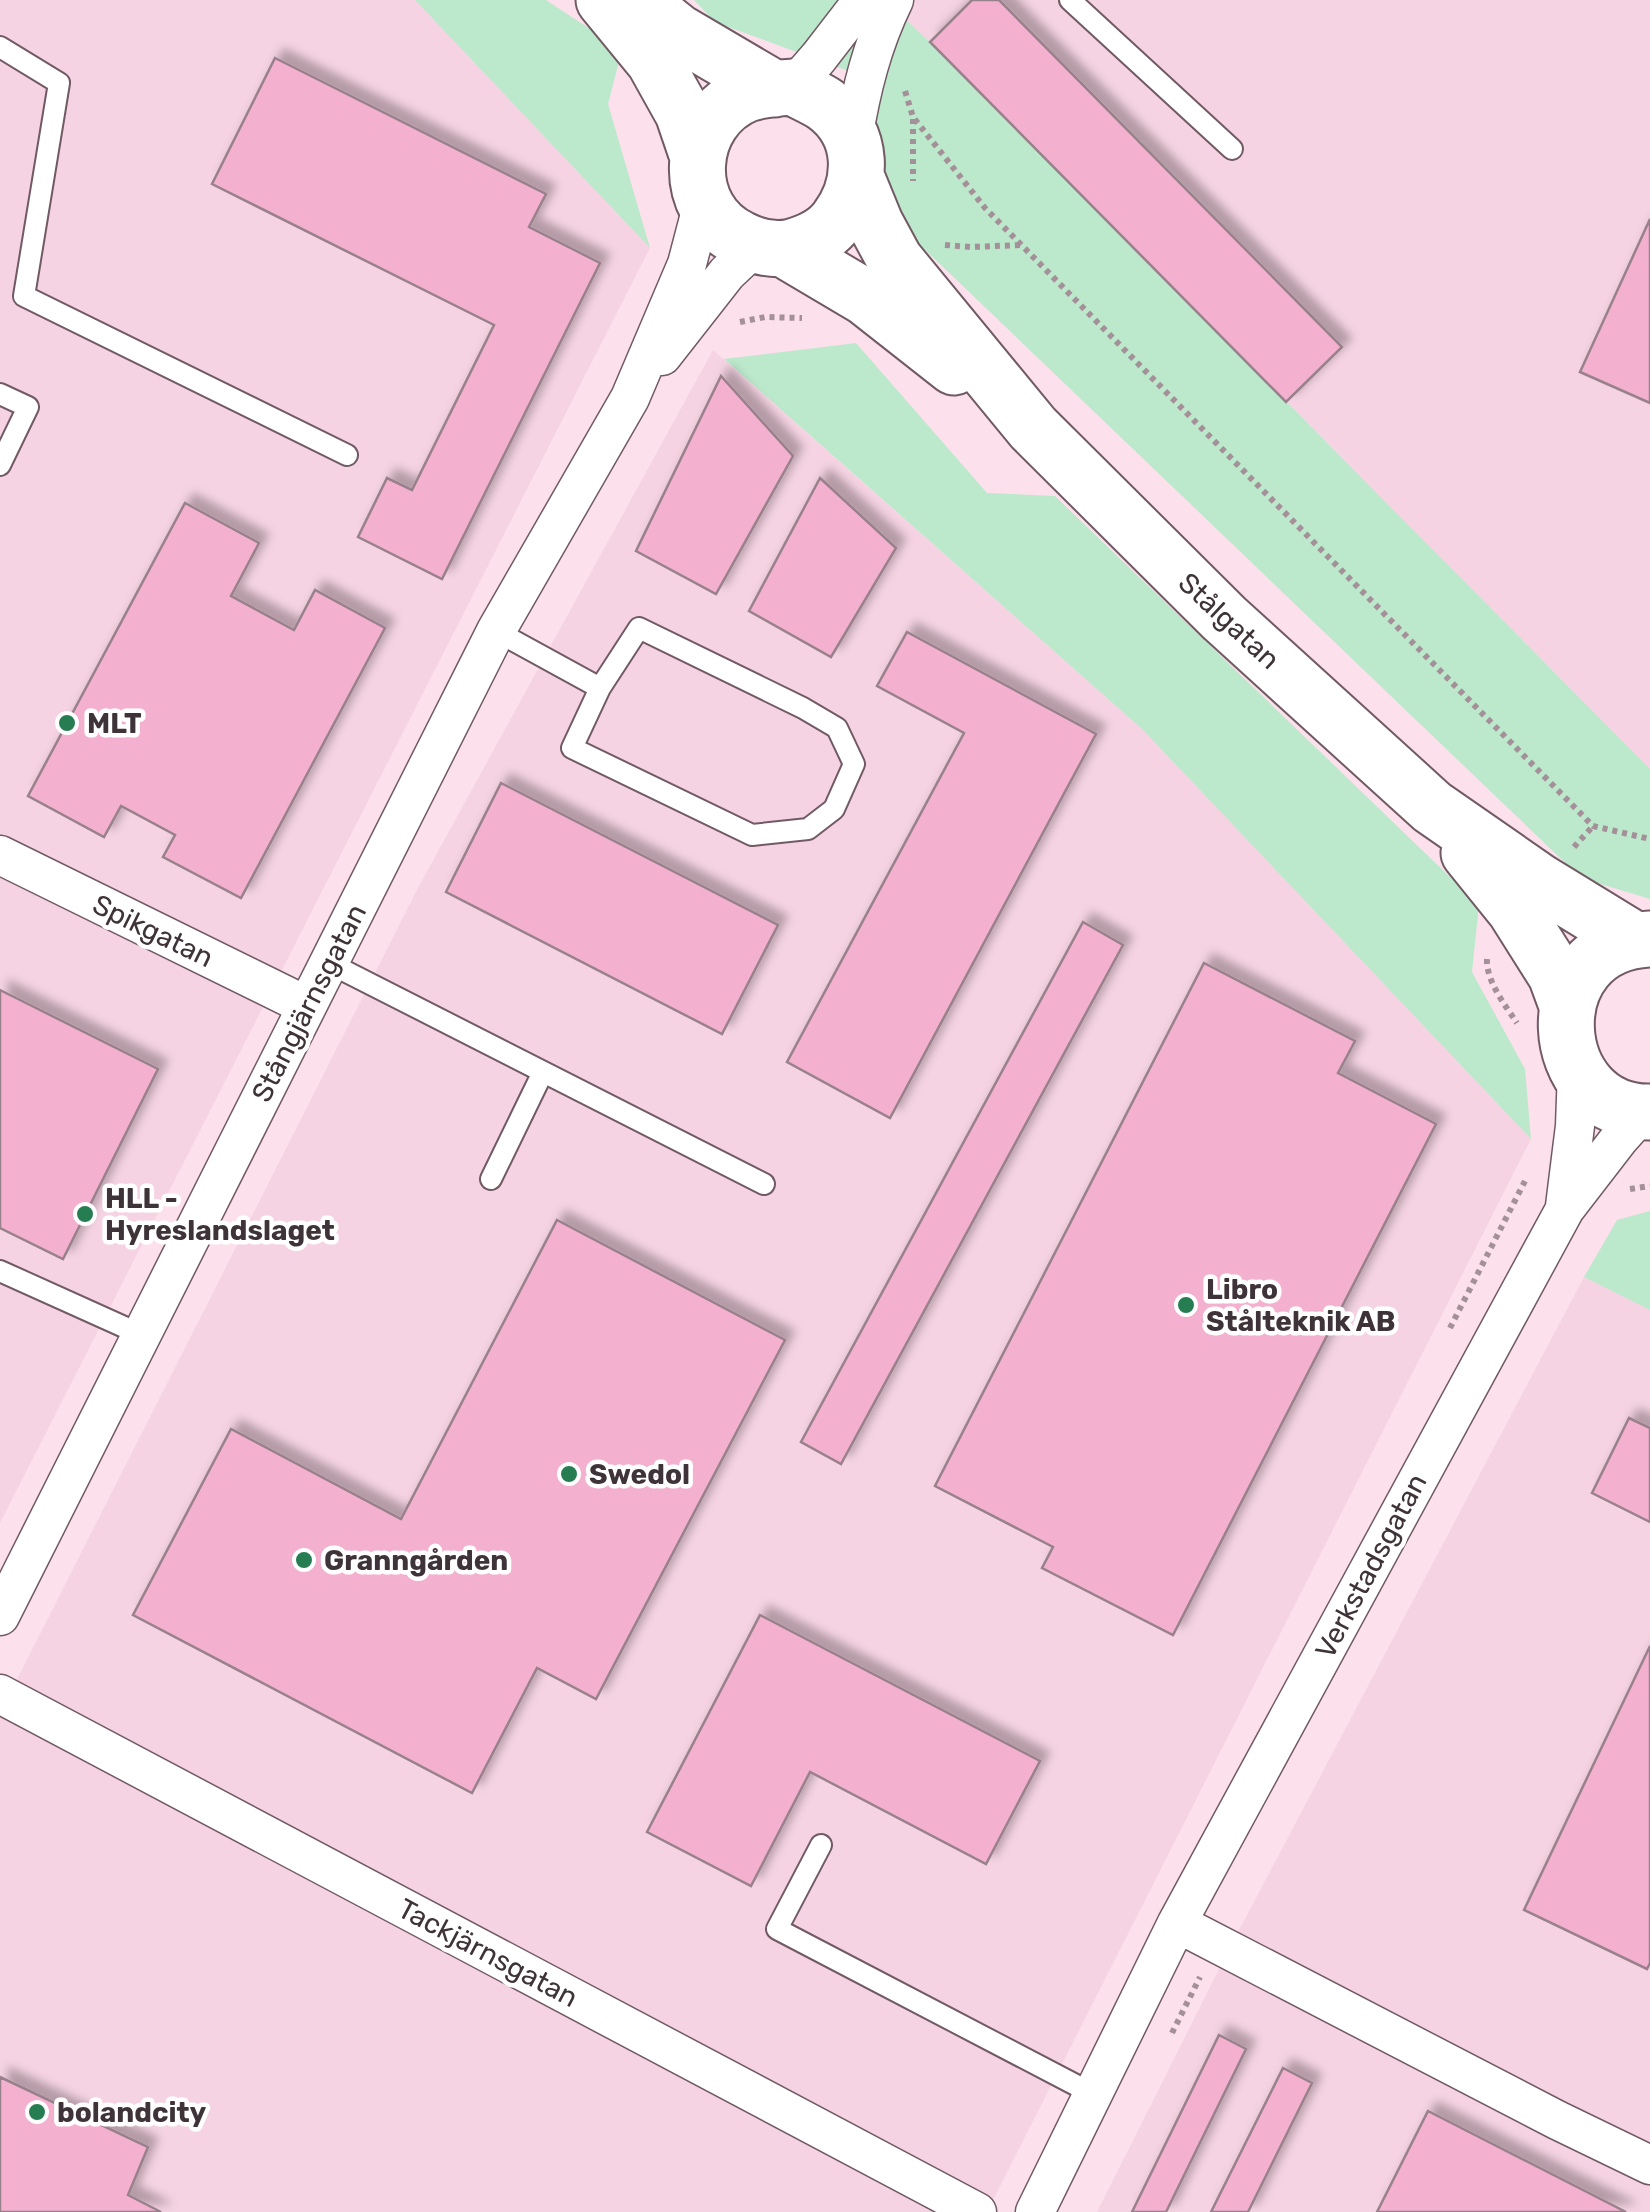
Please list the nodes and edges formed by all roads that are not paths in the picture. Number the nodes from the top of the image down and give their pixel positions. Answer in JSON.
{"nodes":[{"id":1,"x":604,"y":0,"type":"edge"},
{"id":2,"x":638,"y":0,"type":"edge"},
{"id":3,"x":1070,"y":0,"type":"edge"},
{"id":4,"x":878,"y":11,"type":"edge"},
{"id":5,"x":0,"y":47,"type":"edge"},
{"id":6,"x":784,"y":88,"type":"junction"},
{"id":7,"x":1232,"y":149,"type":"dead end"},
{"id":8,"x":855,"y":159,"type":"junction"},
{"id":9,"x":700,"y":180,"type":"junction"},
{"id":10,"x":770,"y":248,"type":"junction"},
{"id":11,"x":891,"y":266,"type":"junction"},
{"id":12,"x":0,"y":394,"type":"edge"},
{"id":13,"x":630,"y":398,"type":"junction"},
{"id":14,"x":347,"y":455,"type":"dead end"},
{"id":15,"x":0,"y":466,"type":"edge"},
{"id":16,"x":496,"y":631,"type":"junction"},
{"id":17,"x":600,"y":688,"type":"junction"},
{"id":18,"x":0,"y":855,"type":"edge"},
{"id":19,"x":1527,"y":896,"type":"junction"},
{"id":20,"x":1641,"y":939,"type":"edge"},
{"id":21,"x":329,"y":963,"type":"junction"},
{"id":22,"x":306,"y":1006,"type":"junction"},
{"id":23,"x":1544,"y":1017,"type":"junction"},
{"id":24,"x":1577,"y":1070,"type":"junction"},
{"id":25,"x":542,"y":1072,"type":"junction"},
{"id":26,"x":1646,"y":1112,"type":"edge"},
{"id":27,"x":492,"y":1179,"type":"dead end"},
{"id":28,"x":764,"y":1184,"type":"dead end"},
{"id":29,"x":1565,"y":1208,"type":"junction"},
{"id":30,"x":0,"y":1271,"type":"edge"},
{"id":31,"x":142,"y":1336,"type":"junction"},
{"id":32,"x":0,"y":1616,"type":"edge"},
{"id":33,"x":0,"y":1694,"type":"edge"},
{"id":34,"x":821,"y":1845,"type":"dead end"},
{"id":35,"x":1177,"y":1924,"type":"junction"},
{"id":36,"x":1093,"y":2094,"type":"junction"},
{"id":37,"x":1650,"y":2165,"type":"edge"},
{"id":38,"x":977,"y":2212,"type":"edge"},
{"id":39,"x":1036,"y":2212,"type":"edge"}],
"edges":[{"from":1,"to":9,"type":"main road"},
{"from":2,"to":6,"type":"main road"},
{"from":3,"to":7,"type":"lane"},
{"from":4,"to":6,"type":"street"},
{"from":4,"to":8,"type":"street"},
{"from":5,"to":14,"type":"lane"},
{"from":6,"to":8,"type":"main road"},
{"from":6,"to":9,"type":"main road"},
{"from":8,"to":10,"type":"main road"},
{"from":8,"to":11,"type":"main road","name":"Stålgatan"},
{"from":9,"to":10,"type":"main road"},
{"from":9,"to":13,"type":"street","name":"Stångjärnsgatan"},
{"from":10,"to":11,"type":"main road","name":"Stålgatan"},
{"from":10,"to":13,"type":"street","name":"Stångjärnsgatan"},
{"from":11,"to":19,"type":"main road","name":"Stålgatan"},
{"from":12,"to":15,"type":"lane"},
{"from":13,"to":16,"type":"street","name":"Stångjärnsgatan"},
{"from":16,"to":17,"type":"lane"},
{"from":16,"to":21,"type":"street","name":"Stångjärnsgatan"},
{"from":17,"to":17,"type":"lane"},
{"from":18,"to":22,"type":"street","name":"Spikgatan"},
{"from":19,"to":20,"type":"main road","name":"Stålgatan"},
{"from":19,"to":23,"type":"main road","name":"Stålgatan"},
{"from":20,"to":23,"type":"main road"},
{"from":21,"to":22,"type":"street","name":"Stångjärnsgatan"},
{"from":21,"to":25,"type":"lane"},
{"from":22,"to":31,"type":"street","name":"Stångjärnsgatan"},
{"from":23,"to":24,"type":"main road","name":"Stålgatan"},
{"from":24,"to":26,"type":"main road"},
{"from":24,"to":29,"type":"street","name":"Verkstadsgatan"},
{"from":25,"to":27,"type":"lane"},
{"from":25,"to":28,"type":"lane"},
{"from":26,"to":29,"type":"street","name":"Verkstadsgatan"},
{"from":29,"to":35,"type":"street","name":"Verkstadsgatan"},
{"from":30,"to":31,"type":"lane"},
{"from":31,"to":32,"type":"street","name":"Stångjärnsgatan"},
{"from":33,"to":38,"type":"street","name":"Tackjärnsgatan"},
{"from":34,"to":36,"type":"lane"},
{"from":35,"to":36,"type":"street","name":"Verkstadsgatan"},
{"from":35,"to":37,"type":"street"},
{"from":36,"to":39,"type":"street","name":"Verkstadsgatan"}]}
